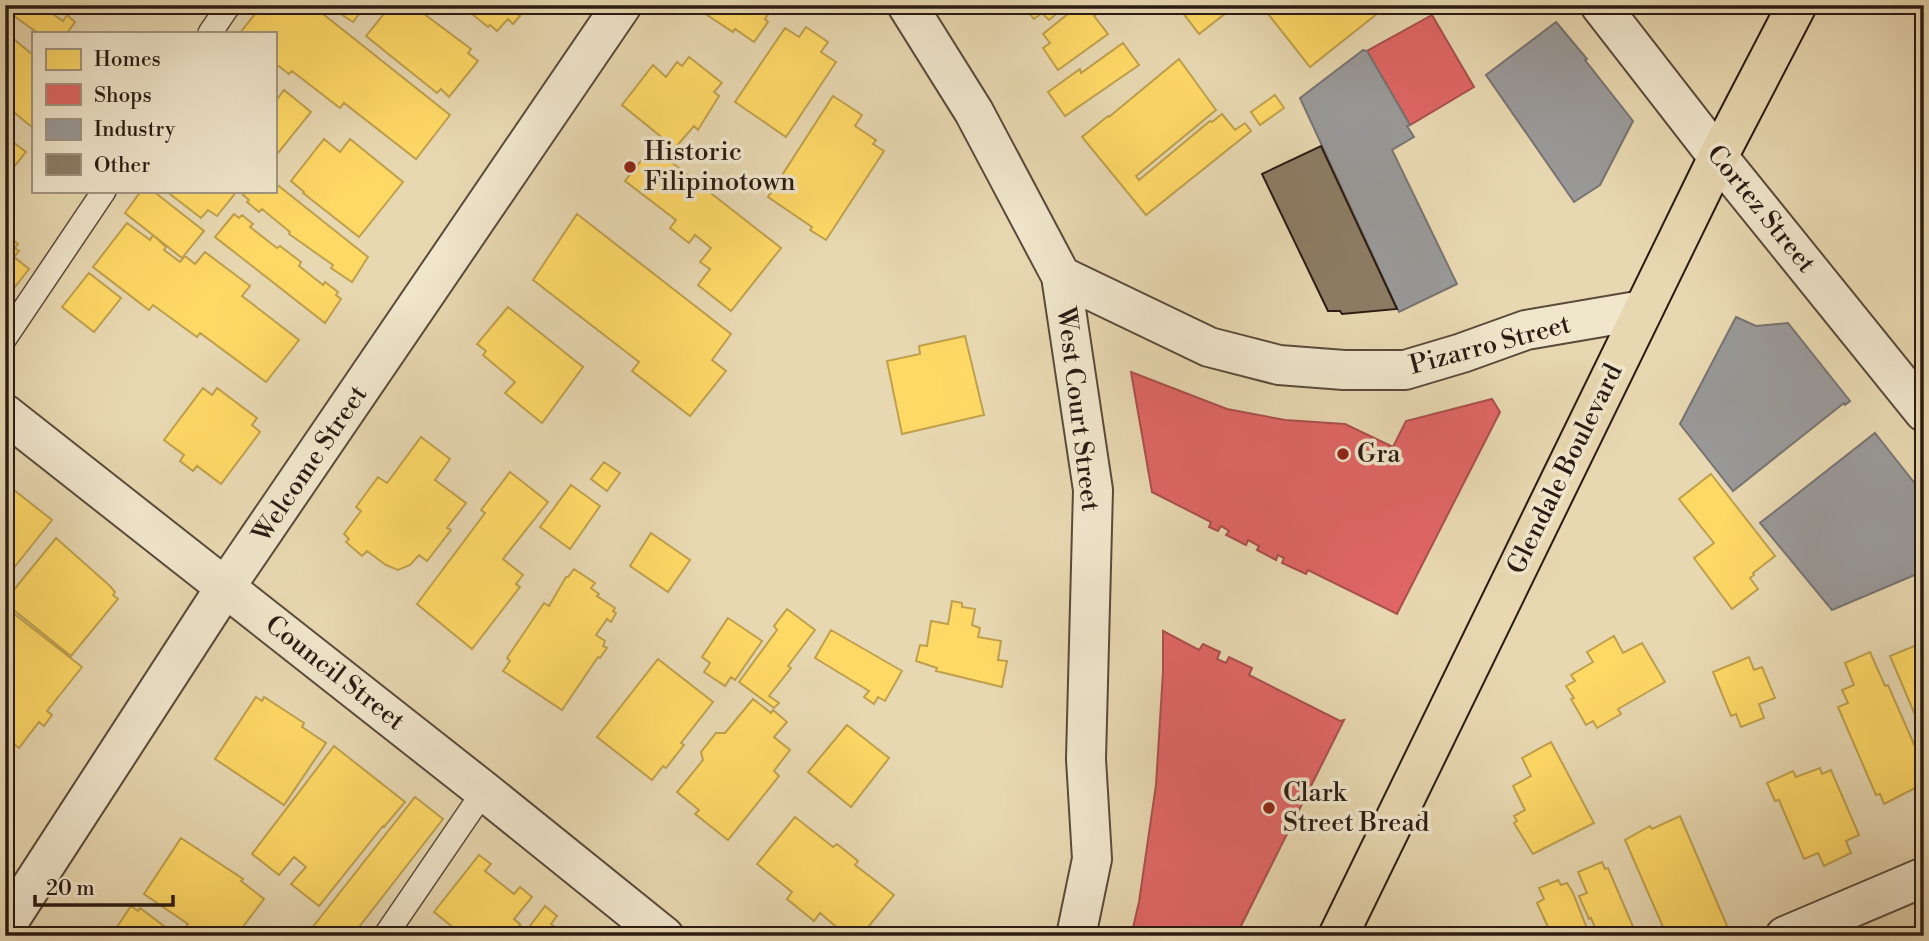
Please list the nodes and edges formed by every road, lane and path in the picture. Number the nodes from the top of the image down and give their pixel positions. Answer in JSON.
{"nodes":[{"id":1,"x":229,"y":5,"type":"edge"},
{"id":2,"x":622,"y":5,"type":"edge"},
{"id":3,"x":907,"y":5,"type":"edge"},
{"id":4,"x":1600,"y":5,"type":"edge"},
{"id":5,"x":1797,"y":5,"type":"edge"},
{"id":6,"x":211,"y":32,"type":"edge"},
{"id":7,"x":1718,"y":157,"type":"junction"},
{"id":8,"x":103,"y":192,"type":"edge"},
{"id":9,"x":1061,"y":276,"type":"junction"},
{"id":10,"x":1643,"y":310,"type":"junction"},
{"id":11,"x":5,"y":338,"type":"edge"},
{"id":12,"x":1924,"y":412,"type":"edge"},
{"id":13,"x":5,"y":414,"type":"edge"},
{"id":14,"x":226,"y":586,"type":"junction"},
{"id":15,"x":484,"y":791,"type":"junction"},
{"id":16,"x":1924,"y":877,"type":"edge"},
{"id":17,"x":5,"y":927,"type":"edge"},
{"id":18,"x":385,"y":936,"type":"edge"},
{"id":19,"x":664,"y":936,"type":"edge"},
{"id":20,"x":1076,"y":936,"type":"edge"},
{"id":21,"x":1338,"y":936,"type":"edge"},
{"id":22,"x":1785,"y":936,"type":"edge"}],
"edges":[{"from":1,"to":6,"type":"lane"},
{"from":2,"to":14,"type":"street","name":"Welcome Street"},
{"from":3,"to":9,"type":"street","name":"West Court Street"},
{"from":4,"to":7,"type":"street","name":"Cortez Street"},
{"from":5,"to":7,"type":"main road","name":"Glendale Boulevard"},
{"from":7,"to":10,"type":"main road","name":"Glendale Boulevard"},
{"from":7,"to":12,"type":"street","name":"Cortez Street"},
{"from":8,"to":11,"type":"lane"},
{"from":9,"to":10,"type":"street","name":"Pizarro Street"},
{"from":9,"to":20,"type":"street","name":"West Court Street"},
{"from":10,"to":21,"type":"main road","name":"Glendale Boulevard"},
{"from":13,"to":14,"type":"street","name":"Council Street"},
{"from":14,"to":15,"type":"street","name":"Council Street"},
{"from":14,"to":17,"type":"street","name":"Welcome Street"},
{"from":15,"to":18,"type":"lane"},
{"from":15,"to":19,"type":"street","name":"Council Street"},
{"from":16,"to":22,"type":"street"}]}
